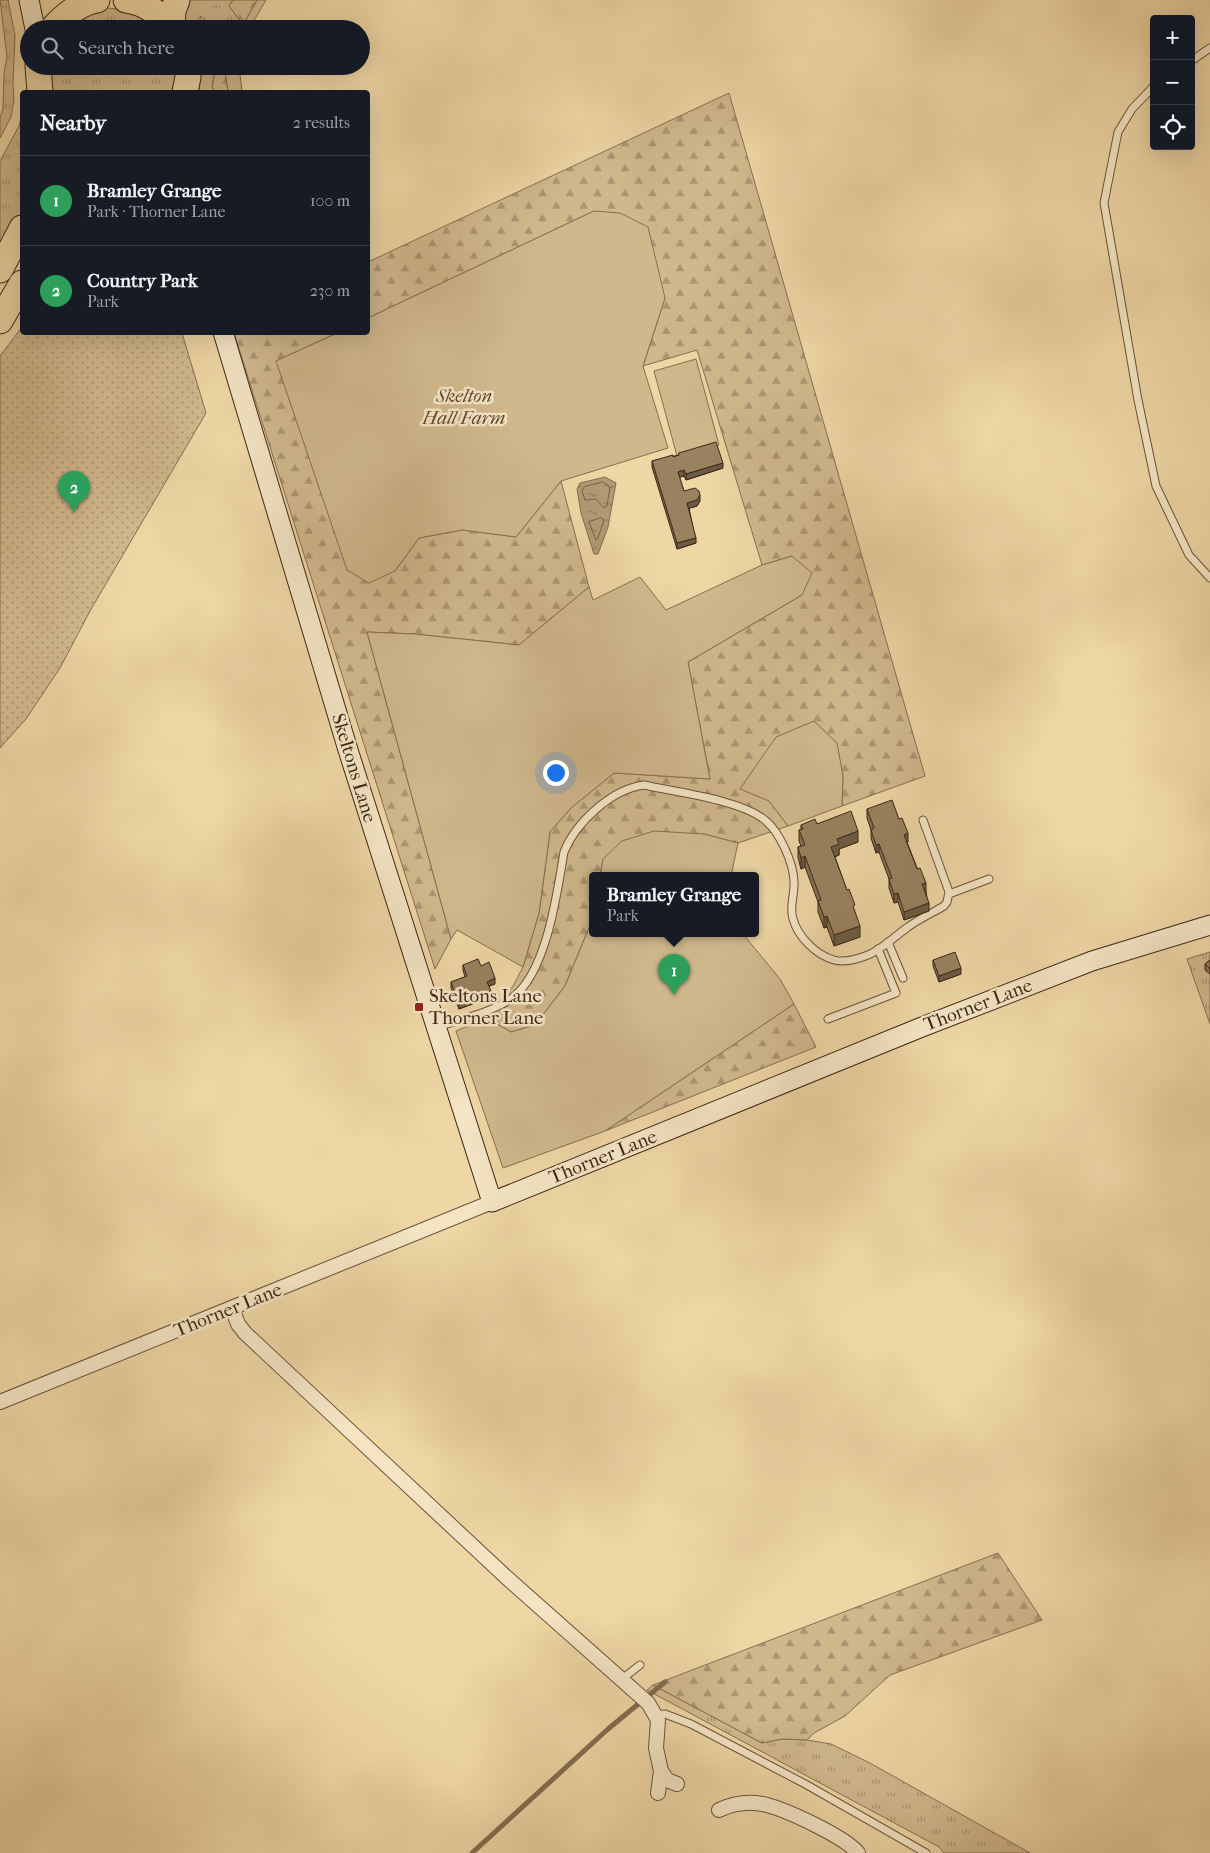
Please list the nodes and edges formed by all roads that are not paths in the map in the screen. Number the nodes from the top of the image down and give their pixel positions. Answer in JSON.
{"nodes":[{"id":1,"x":29,"y":0,"type":"edge"},
{"id":2,"x":91,"y":0,"type":"edge"},
{"id":3,"x":126,"y":0,"type":"edge"},
{"id":4,"x":177,"y":0,"type":"edge"},
{"id":5,"x":33,"y":20,"type":"edge"},
{"id":6,"x":60,"y":20,"type":"edge"},
{"id":7,"x":165,"y":20,"type":"edge"},
{"id":8,"x":173,"y":20,"type":"edge"},
{"id":9,"x":1210,"y":48,"type":"edge"},
{"id":10,"x":1195,"y":57,"type":"edge"},
{"id":11,"x":39,"y":75,"type":"edge"},
{"id":12,"x":40,"y":90,"type":"edge"},
{"id":13,"x":1150,"y":90,"type":"edge"},
{"id":14,"x":20,"y":232,"type":"edge"},
{"id":15,"x":0,"y":270,"type":"edge"},
{"id":16,"x":20,"y":286,"type":"edge"},
{"id":17,"x":0,"y":321,"type":"edge"},
{"id":18,"x":224,"y":335,"type":"edge"},
{"id":19,"x":1210,"y":578,"type":"edge"},
{"id":20,"x":923,"y":820,"type":"dead end"},
{"id":21,"x":989,"y":879,"type":"dead end"},
{"id":22,"x":949,"y":894,"type":"junction"},
{"id":23,"x":1210,"y":925,"type":"edge"},
{"id":24,"x":888,"y":942,"type":"junction"},
{"id":25,"x":878,"y":950,"type":"junction"},
{"id":26,"x":902,"y":978,"type":"dead end"},
{"id":27,"x":828,"y":1019,"type":"dead end"},
{"id":28,"x":437,"y":1027,"type":"junction"},
{"id":29,"x":492,"y":1202,"type":"junction"},
{"id":30,"x":232,"y":1308,"type":"junction"},
{"id":31,"x":0,"y":1402,"type":"edge"},
{"id":32,"x":640,"y":1665,"type":"dead end"},
{"id":33,"x":622,"y":1679,"type":"junction"},
{"id":34,"x":647,"y":1704,"type":"junction"},
{"id":35,"x":661,"y":1771,"type":"junction"},
{"id":36,"x":677,"y":1784,"type":"dead end"},
{"id":37,"x":658,"y":1793,"type":"dead end"},
{"id":38,"x":719,"y":1810,"type":"dead end"},
{"id":39,"x":858,"y":1853,"type":"edge"},
{"id":40,"x":926,"y":1853,"type":"edge"}],
"edges":[{"from":1,"to":5,"type":"street"},
{"from":2,"to":6,"type":"highway"},
{"from":3,"to":7,"type":"highway"},
{"from":4,"to":8,"type":"highway"},
{"from":9,"to":10,"type":"lane"},
{"from":11,"to":12,"type":"highway"},
{"from":13,"to":19,"type":"lane"},
{"from":14,"to":15,"type":"highway"},
{"from":16,"to":17,"type":"highway"},
{"from":18,"to":28,"type":"street","name":"Skeltons Lane"},
{"from":20,"to":22,"type":"lane"},
{"from":21,"to":22,"type":"lane"},
{"from":22,"to":24,"type":"lane"},
{"from":23,"to":29,"type":"street","name":"Thorner Lane"},
{"from":24,"to":25,"type":"lane"},
{"from":24,"to":26,"type":"lane"},
{"from":25,"to":27,"type":"lane"},
{"from":25,"to":28,"type":"lane"},
{"from":28,"to":29,"type":"street","name":"Skeltons Lane"},
{"from":29,"to":30,"type":"street","name":"Thorner Lane"},
{"from":30,"to":31,"type":"street","name":"Thorner Lane"},
{"from":30,"to":33,"type":"street"},
{"from":32,"to":33,"type":"lane"},
{"from":33,"to":34,"type":"street"},
{"from":34,"to":35,"type":"street"},
{"from":34,"to":40,"type":"lane"},
{"from":35,"to":36,"type":"street"},
{"from":35,"to":37,"type":"street"},
{"from":38,"to":39,"type":"street"}]}
